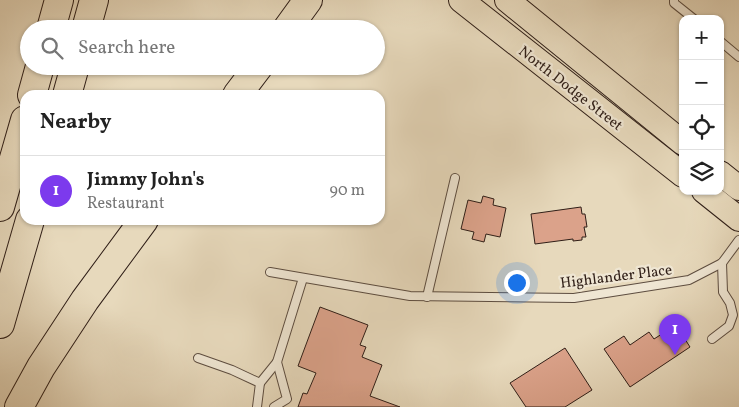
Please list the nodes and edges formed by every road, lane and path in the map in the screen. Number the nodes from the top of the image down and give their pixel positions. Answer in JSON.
{"nodes":[{"id":1,"x":59,"y":0,"type":"edge"},
{"id":2,"x":94,"y":0,"type":"edge"},
{"id":3,"x":308,"y":0,"type":"edge"},
{"id":4,"x":461,"y":0,"type":"edge"},
{"id":5,"x":507,"y":0,"type":"edge"},
{"id":6,"x":674,"y":0,"type":"edge"},
{"id":7,"x":689,"y":15,"type":"edge"},
{"id":8,"x":53,"y":20,"type":"edge"},
{"id":9,"x":88,"y":20,"type":"edge"},
{"id":10,"x":294,"y":20,"type":"edge"},
{"id":11,"x":724,"y":44,"type":"edge"},
{"id":12,"x":739,"y":57,"type":"edge"},
{"id":13,"x":38,"y":75,"type":"edge"},
{"id":14,"x":72,"y":75,"type":"edge"},
{"id":15,"x":252,"y":75,"type":"edge"},
{"id":16,"x":33,"y":90,"type":"edge"},
{"id":17,"x":68,"y":90,"type":"edge"},
{"id":18,"x":241,"y":90,"type":"edge"},
{"id":19,"x":20,"y":137,"type":"edge"},
{"id":20,"x":679,"y":140,"type":"edge"},
{"id":21,"x":679,"y":172,"type":"edge"},
{"id":22,"x":724,"y":176,"type":"edge"},
{"id":23,"x":455,"y":178,"type":"dead end"},
{"id":24,"x":739,"y":188,"type":"edge"},
{"id":25,"x":709,"y":195,"type":"edge"},
{"id":26,"x":0,"y":207,"type":"edge"},
{"id":27,"x":739,"y":219,"type":"edge"},
{"id":28,"x":29,"y":225,"type":"edge"},
{"id":29,"x":140,"y":225,"type":"edge"},
{"id":30,"x":739,"y":240,"type":"edge"},
{"id":31,"x":722,"y":263,"type":"junction"},
{"id":32,"x":270,"y":272,"type":"dead end"},
{"id":33,"x":303,"y":278,"type":"junction"},
{"id":34,"x":427,"y":297,"type":"junction"},
{"id":35,"x":0,"y":324,"type":"edge"},
{"id":36,"x":712,"y":339,"type":"dead end"},
{"id":37,"x":198,"y":358,"type":"dead end"},
{"id":38,"x":277,"y":362,"type":"junction"},
{"id":39,"x":260,"y":383,"type":"junction"},
{"id":40,"x":19,"y":407,"type":"edge"},
{"id":41,"x":257,"y":407,"type":"edge"},
{"id":42,"x":274,"y":407,"type":"edge"}],
"edges":[{"from":1,"to":8,"type":"highway"},
{"from":2,"to":9,"type":"highway"},
{"from":3,"to":10,"type":"highway"},
{"from":4,"to":21,"type":"main road","name":"North Dodge Street"},
{"from":5,"to":20,"type":"main road","name":"North Dodge Street"},
{"from":6,"to":7,"type":"lane"},
{"from":11,"to":12,"type":"lane"},
{"from":13,"to":16,"type":"highway"},
{"from":14,"to":17,"type":"highway"},
{"from":15,"to":18,"type":"highway"},
{"from":19,"to":26,"type":"highway"},
{"from":22,"to":24,"type":"main road"},
{"from":23,"to":34,"type":"lane"},
{"from":25,"to":27,"type":"main road"},
{"from":28,"to":35,"type":"highway"},
{"from":29,"to":40,"type":"highway"},
{"from":30,"to":31,"type":"lane","name":"Highlander Place"},
{"from":31,"to":34,"type":"lane","name":"Highlander Place"},
{"from":31,"to":36,"type":"lane"},
{"from":32,"to":33,"type":"lane","name":"Highlander Place"},
{"from":33,"to":34,"type":"lane","name":"Highlander Place"},
{"from":33,"to":38,"type":"lane"},
{"from":37,"to":39,"type":"lane"},
{"from":38,"to":39,"type":"lane"},
{"from":38,"to":42,"type":"lane"},
{"from":39,"to":41,"type":"lane"}]}
